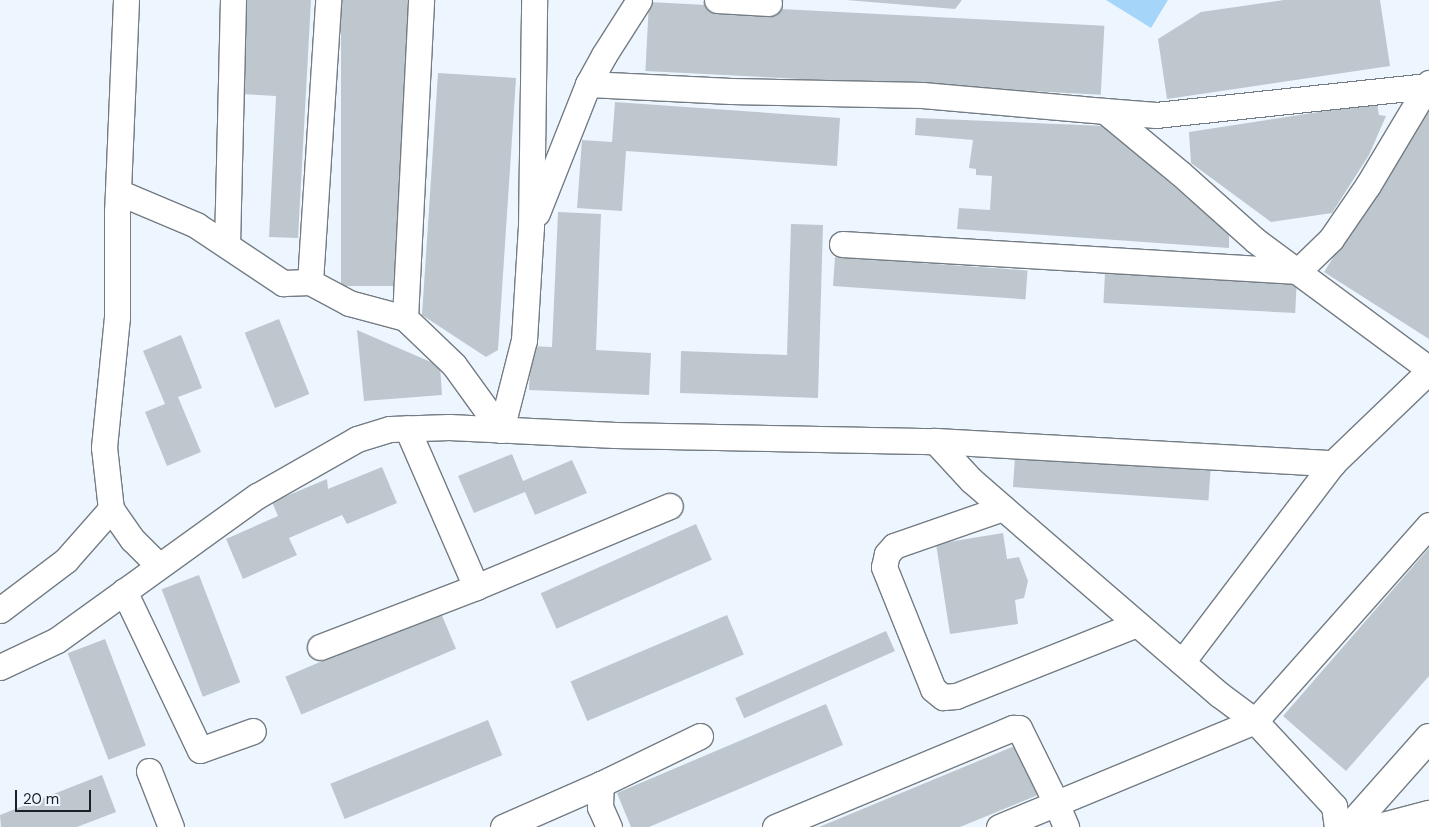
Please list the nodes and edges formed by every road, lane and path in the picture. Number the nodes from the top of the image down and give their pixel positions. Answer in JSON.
{"nodes":[{"id":1,"x":126,"y":0,"type":"edge"},
{"id":2,"x":233,"y":0,"type":"edge"},
{"id":3,"x":328,"y":0,"type":"edge"},
{"id":4,"x":421,"y":0,"type":"edge"},
{"id":5,"x":534,"y":0,"type":"edge"},
{"id":6,"x":639,"y":0,"type":"edge"},
{"id":7,"x":717,"y":0,"type":"edge"},
{"id":8,"x":769,"y":3,"type":"dead end"},
{"id":9,"x":588,"y":84,"type":"junction"},
{"id":10,"x":1428,"y":84,"type":"edge"},
{"id":11,"x":1105,"y":111,"type":"junction"},
{"id":12,"x":118,"y":192,"type":"junction"},
{"id":13,"x":531,"y":226,"type":"junction"},
{"id":14,"x":842,"y":244,"type":"dead end"},
{"id":15,"x":227,"y":245,"type":"junction"},
{"id":16,"x":1298,"y":271,"type":"junction"},
{"id":17,"x":310,"y":282,"type":"junction"},
{"id":18,"x":405,"y":318,"type":"junction"},
{"id":19,"x":1429,"y":370,"type":"edge"},
{"id":20,"x":407,"y":428,"type":"junction"},
{"id":21,"x":501,"y":430,"type":"junction"},
{"id":22,"x":935,"y":441,"type":"junction"},
{"id":23,"x":1333,"y":463,"type":"junction"},
{"id":24,"x":670,"y":506,"type":"dead end"},
{"id":25,"x":1003,"y":508,"type":"junction"},
{"id":26,"x":111,"y":509,"type":"junction"},
{"id":27,"x":1429,"y":526,"type":"edge"},
{"id":28,"x":159,"y":566,"type":"junction"},
{"id":29,"x":476,"y":587,"type":"junction"},
{"id":30,"x":124,"y":591,"type":"junction"},
{"id":31,"x":0,"y":610,"type":"edge"},
{"id":32,"x":1137,"y":624,"type":"junction"},
{"id":33,"x":320,"y":647,"type":"dead end"},
{"id":34,"x":1182,"y":662,"type":"junction"},
{"id":35,"x":0,"y":667,"type":"edge"},
{"id":36,"x":1256,"y":721,"type":"junction"},
{"id":37,"x":253,"y":731,"type":"dead end"},
{"id":38,"x":700,"y":736,"type":"dead end"},
{"id":39,"x":1429,"y":739,"type":"edge"},
{"id":40,"x":150,"y":770,"type":"dead end"},
{"id":41,"x":602,"y":784,"type":"junction"},
{"id":42,"x":1056,"y":803,"type":"junction"},
{"id":43,"x":1429,"y":815,"type":"edge"},
{"id":44,"x":171,"y":827,"type":"edge"},
{"id":45,"x":503,"y":827,"type":"edge"},
{"id":46,"x":609,"y":827,"type":"edge"},
{"id":47,"x":775,"y":827,"type":"edge"},
{"id":48,"x":999,"y":827,"type":"edge"},
{"id":49,"x":1066,"y":827,"type":"edge"},
{"id":50,"x":1337,"y":827,"type":"edge"},
{"id":51,"x":1350,"y":827,"type":"edge"},
{"id":52,"x":1383,"y":827,"type":"edge"}],
"edges":[{"from":1,"to":12,"type":"street"},
{"from":2,"to":15,"type":"street"},
{"from":3,"to":17,"type":"street"},
{"from":4,"to":18,"type":"street"},
{"from":5,"to":13,"type":"street"},
{"from":6,"to":9,"type":"street"},
{"from":7,"to":8,"type":"street"},
{"from":9,"to":11,"type":"street"},
{"from":9,"to":13,"type":"street"},
{"from":10,"to":11,"type":"street"},
{"from":10,"to":16,"type":"street"},
{"from":11,"to":16,"type":"street"},
{"from":12,"to":15,"type":"street"},
{"from":12,"to":26,"type":"street"},
{"from":13,"to":21,"type":"street"},
{"from":14,"to":16,"type":"street"},
{"from":15,"to":17,"type":"street"},
{"from":16,"to":19,"type":"street"},
{"from":17,"to":18,"type":"street"},
{"from":18,"to":21,"type":"street"},
{"from":19,"to":23,"type":"street"},
{"from":20,"to":21,"type":"street"},
{"from":20,"to":28,"type":"street"},
{"from":20,"to":29,"type":"street"},
{"from":21,"to":22,"type":"street"},
{"from":22,"to":23,"type":"street"},
{"from":22,"to":25,"type":"street"},
{"from":23,"to":34,"type":"street"},
{"from":24,"to":29,"type":"street"},
{"from":25,"to":32,"type":"street"},
{"from":25,"to":32,"type":"street"},
{"from":26,"to":28,"type":"street"},
{"from":26,"to":31,"type":"street"},
{"from":27,"to":36,"type":"street"},
{"from":28,"to":30,"type":"street"},
{"from":29,"to":33,"type":"street"},
{"from":30,"to":35,"type":"street"},
{"from":30,"to":37,"type":"street"},
{"from":32,"to":34,"type":"street"},
{"from":34,"to":36,"type":"street"},
{"from":36,"to":42,"type":"street"},
{"from":36,"to":50,"type":"street"},
{"from":38,"to":41,"type":"street"},
{"from":39,"to":51,"type":"main road"},
{"from":40,"to":44,"type":"street"},
{"from":41,"to":45,"type":"street"},
{"from":41,"to":46,"type":"street"},
{"from":42,"to":47,"type":"street"},
{"from":42,"to":48,"type":"street"},
{"from":42,"to":49,"type":"street"},
{"from":43,"to":52,"type":"main road"}]}
